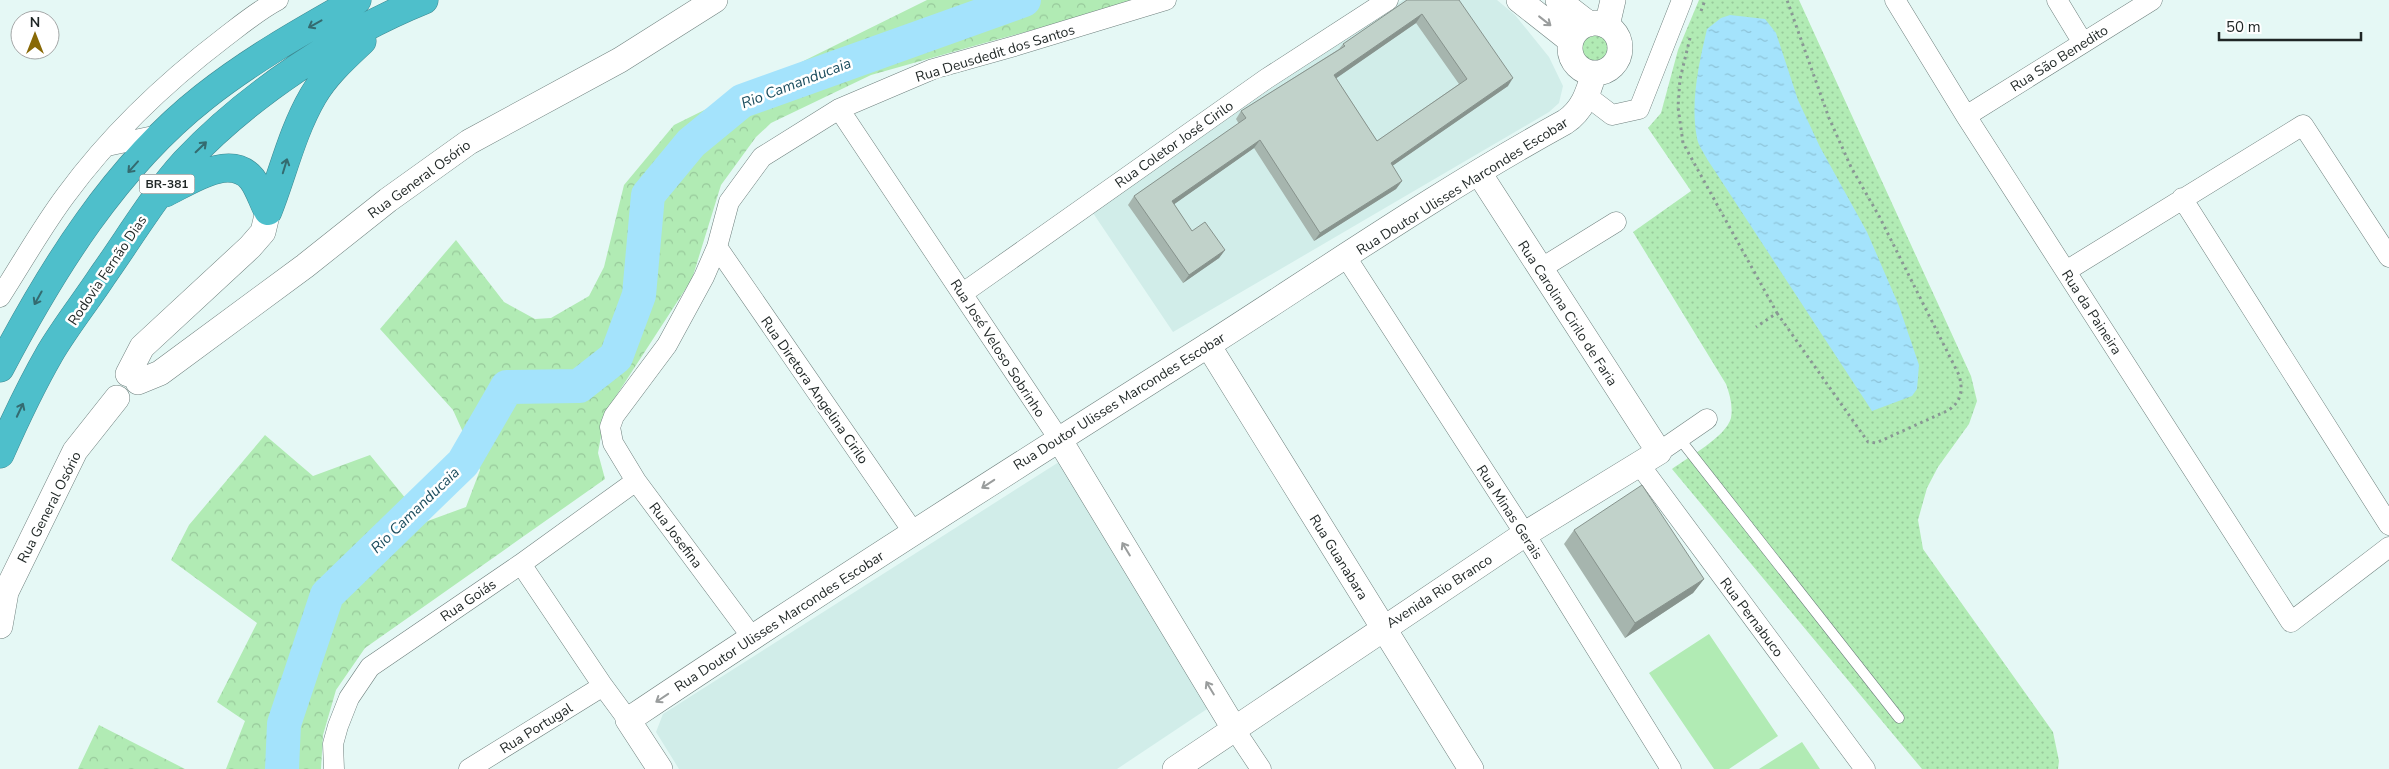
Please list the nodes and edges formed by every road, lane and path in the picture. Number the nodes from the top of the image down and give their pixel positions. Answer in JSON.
{"nodes":[{"id":1,"x":278,"y":0,"type":"edge"},
{"id":2,"x":358,"y":0,"type":"edge"},
{"id":3,"x":424,"y":0,"type":"edge"},
{"id":4,"x":715,"y":0,"type":"edge"},
{"id":5,"x":1166,"y":0,"type":"edge"},
{"id":6,"x":1388,"y":0,"type":"edge"},
{"id":7,"x":1519,"y":0,"type":"edge"},
{"id":8,"x":1558,"y":0,"type":"edge"},
{"id":9,"x":1613,"y":0,"type":"edge"},
{"id":10,"x":1682,"y":0,"type":"edge"},
{"id":11,"x":1705,"y":0,"type":"edge"},
{"id":12,"x":1787,"y":0,"type":"edge"},
{"id":13,"x":1895,"y":0,"type":"edge"},
{"id":14,"x":2057,"y":0,"type":"edge"},
{"id":15,"x":2152,"y":0,"type":"edge"},
{"id":16,"x":394,"y":12,"type":"junction"},
{"id":17,"x":1700,"y":13,"type":"dead end"},
{"id":18,"x":1598,"y":25,"type":"junction"},
{"id":19,"x":1692,"y":30,"type":"dead end"},
{"id":20,"x":1570,"y":41,"type":"junction"},
{"id":21,"x":2084,"y":43,"type":"junction"},
{"id":22,"x":1590,"y":85,"type":"junction"},
{"id":23,"x":839,"y":110,"type":"junction"},
{"id":24,"x":1966,"y":116,"type":"junction"},
{"id":25,"x":163,"y":134,"type":"junction"},
{"id":26,"x":107,"y":146,"type":"junction"},
{"id":27,"x":1479,"y":173,"type":"junction"},
{"id":28,"x":156,"y":198,"type":"junction"},
{"id":29,"x":2182,"y":198,"type":"junction"},
{"id":30,"x":268,"y":212,"type":"junction"},
{"id":31,"x":1616,"y":222,"type":"dead end"},
{"id":32,"x":717,"y":247,"type":"junction"},
{"id":33,"x":1346,"y":257,"type":"junction"},
{"id":34,"x":2389,"y":257,"type":"edge"},
{"id":35,"x":1540,"y":269,"type":"junction"},
{"id":36,"x":2066,"y":271,"type":"junction"},
{"id":37,"x":963,"y":293,"type":"junction"},
{"id":38,"x":0,"y":297,"type":"edge"},
{"id":39,"x":1777,"y":313,"type":"junction"},
{"id":40,"x":1756,"y":327,"type":"dead end"},
{"id":41,"x":1208,"y":345,"type":"junction"},
{"id":42,"x":0,"y":368,"type":"edge"},
{"id":43,"x":133,"y":378,"type":"junction"},
{"id":44,"x":1707,"y":419,"type":"dead end"},
{"id":45,"x":610,"y":427,"type":"joint"},
{"id":46,"x":1059,"y":439,"type":"junction"},
{"id":47,"x":1659,"y":452,"type":"junction"},
{"id":48,"x":0,"y":454,"type":"edge"},
{"id":49,"x":636,"y":481,"type":"junction"},
{"id":50,"x":2389,"y":525,"type":"edge"},
{"id":51,"x":914,"y":532,"type":"junction"},
{"id":52,"x":1525,"y":534,"type":"junction"},
{"id":53,"x":2389,"y":547,"type":"edge"},
{"id":54,"x":521,"y":564,"type":"junction"},
{"id":55,"x":0,"y":626,"type":"edge"},
{"id":56,"x":1382,"y":628,"type":"junction"},
{"id":57,"x":752,"y":637,"type":"junction"},
{"id":58,"x":603,"y":686,"type":"junction"},
{"id":59,"x":1899,"y":718,"type":"dead end"},
{"id":60,"x":628,"y":720,"type":"junction"},
{"id":61,"x":1235,"y":730,"type":"junction"},
{"id":62,"x":334,"y":769,"type":"edge"},
{"id":63,"x":470,"y":769,"type":"edge"},
{"id":64,"x":660,"y":769,"type":"edge"},
{"id":65,"x":1175,"y":769,"type":"edge"},
{"id":66,"x":1261,"y":769,"type":"edge"},
{"id":67,"x":1471,"y":769,"type":"edge"},
{"id":68,"x":1671,"y":769,"type":"edge"},
{"id":69,"x":1865,"y":769,"type":"edge"}],
"edges":[{"from":1,"to":26,"type":"street"},
{"from":2,"to":25,"type":"highway","number":"BR-381","one_way":true},
{"from":3,"to":16,"type":"highway","name":"Rodovia Fernão Dias","number":"BR-381"},
{"from":4,"to":43,"type":"street","name":"Rua General Osório"},
{"from":5,"to":23,"type":"street","name":"Rua Deusdedit dos Santos"},
{"from":6,"to":37,"type":"street","name":"Rua Coletor José Cirilo"},
{"from":7,"to":20,"type":"street","one_way":true},
{"from":8,"to":18,"type":"street"},
{"from":9,"to":18,"type":"street"},
{"from":10,"to":22,"type":"street"},
{"from":11,"to":17,"type":"path"},
{"from":12,"to":39,"type":"path"},
{"from":13,"to":24,"type":"street","name":"Rua da Paineira"},
{"from":14,"to":21,"type":"street"},
{"from":15,"to":21,"type":"street","name":"Rua São Benedito"},
{"from":28,"to":16,"type":"highway","name":"Rodovia Fernão Dias","number":"BR-381","one_way":true},
{"from":30,"to":16,"type":"highway","one_way":true},
{"from":18,"to":20,"type":"street"},
{"from":18,"to":22,"type":"street"},
{"from":19,"to":39,"type":"path"},
{"from":20,"to":22,"type":"street"},
{"from":21,"to":24,"type":"street","name":"Rua São Benedito"},
{"from":22,"to":27,"type":"street","name":"Rua Doutor Ulisses Marcondes Escobar"},
{"from":23,"to":32,"type":"street","name":"Rua Deusdedit dos Santos"},
{"from":23,"to":37,"type":"street","name":"Rua José Veloso Sobrinho"},
{"from":24,"to":36,"type":"street","name":"Rua da Paineira"},
{"from":25,"to":26,"type":"street"},
{"from":25,"to":42,"type":"highway","number":"BR-381","one_way":true},
{"from":26,"to":38,"type":"street"},
{"from":27,"to":33,"type":"street","name":"Rua Doutor Ulisses Marcondes Escobar"},
{"from":27,"to":35,"type":"street","name":"Rua Carolina Cirilo de Faria"},
{"from":28,"to":30,"type":"highway"},
{"from":48,"to":28,"type":"highway","name":"Rodovia Fernão Dias","number":"BR-381","one_way":true},
{"from":29,"to":34,"type":"street"},
{"from":29,"to":36,"type":"street"},
{"from":29,"to":50,"type":"street"},
{"from":30,"to":43,"type":"street"},
{"from":31,"to":35,"type":"street"},
{"from":32,"to":45,"type":"street","name":"Rua Deusdedit dos Santos"},
{"from":32,"to":51,"type":"street","name":"Rua Diretora Angelina Cirilo"},
{"from":33,"to":41,"type":"street","name":"Rua Doutor Ulisses Marcondes Escobar"},
{"from":33,"to":52,"type":"street","name":"Rua Minas Gerais"},
{"from":35,"to":47,"type":"street","name":"Rua Carolina Cirilo de Faria"},
{"from":36,"to":53,"type":"street","name":"Rua da Paineira"},
{"from":37,"to":46,"type":"street","name":"Rua José Veloso Sobrinho"},
{"from":39,"to":40,"type":"path"},
{"from":41,"to":46,"type":"street","name":"Rua Doutor Ulisses Marcondes Escobar"},
{"from":41,"to":56,"type":"street","name":"Rua Guanabara"},
{"from":43,"to":55,"type":"street","name":"Rua General Osório"},
{"from":44,"to":47,"type":"street","name":"Avenida Rio Branco"},
{"from":45,"to":49,"type":"street","name":"Rua Josefina"},
{"from":46,"to":51,"type":"street","name":"Rua Doutor Ulisses Marcondes Escobar","one_way":true},
{"from":61,"to":46,"type":"street","name":"Rua José Veloso Sobrinho","one_way":true},
{"from":47,"to":52,"type":"street","name":"Avenida Rio Branco"},
{"from":47,"to":59,"type":"lane"},
{"from":47,"to":69,"type":"street","name":"Rua Pernabuco"},
{"from":49,"to":54,"type":"street","name":"Rua Goiás"},
{"from":49,"to":57,"type":"street","name":"Rua Josefina"},
{"from":51,"to":57,"type":"street","name":"Rua Doutor Ulisses Marcondes Escobar"},
{"from":52,"to":56,"type":"street","name":"Avenida Rio Branco"},
{"from":52,"to":68,"type":"street","name":"Rua Minas Gerais"},
{"from":54,"to":58,"type":"street"},
{"from":54,"to":62,"type":"street","name":"Rua Goiás"},
{"from":56,"to":61,"type":"street","name":"Avenida Rio Branco"},
{"from":56,"to":67,"type":"street","name":"Rua Guanabara"},
{"from":57,"to":60,"type":"street","name":"Rua Doutor Ulisses Marcondes Escobar","one_way":true},
{"from":58,"to":60,"type":"street"},
{"from":58,"to":63,"type":"street","name":"Rua Portugal"},
{"from":60,"to":64,"type":"street"},
{"from":61,"to":65,"type":"street","name":"Avenida Rio Branco"},
{"from":61,"to":66,"type":"street","name":"Rua José Veloso Sobrinho"}]}
